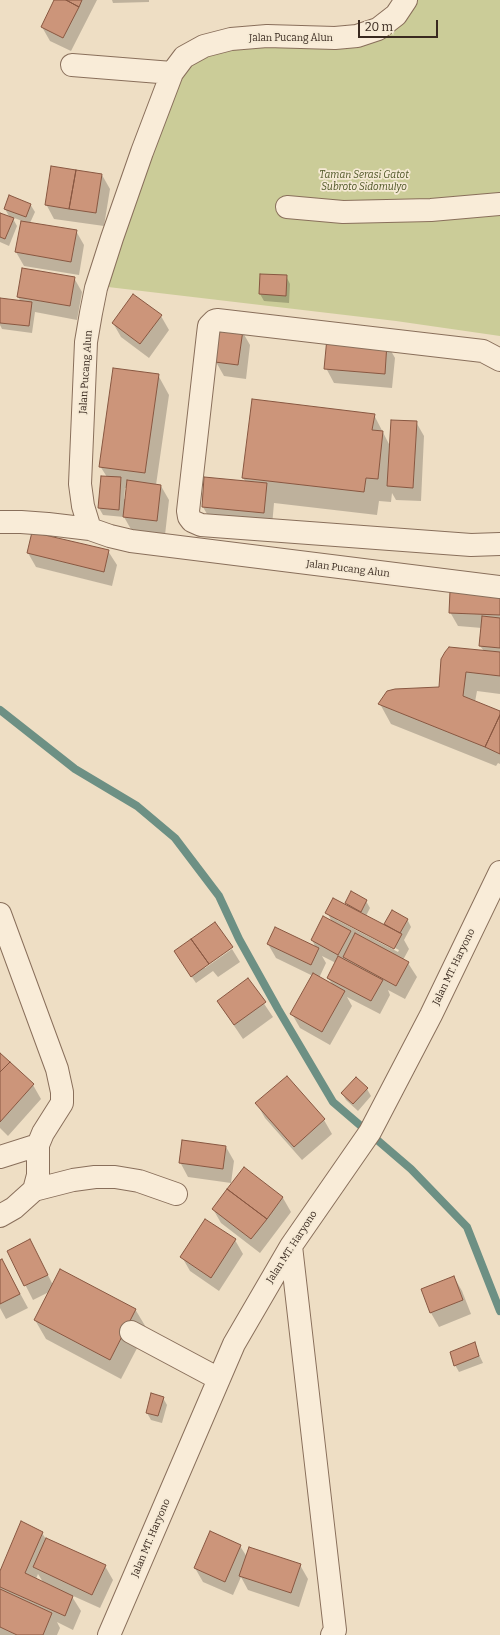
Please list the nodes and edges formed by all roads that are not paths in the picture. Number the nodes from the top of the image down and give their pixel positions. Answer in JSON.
{"nodes":[{"id":1,"x":406,"y":0,"type":"edge"},
{"id":2,"x":72,"y":66,"type":"dead end"},
{"id":3,"x":172,"y":73,"type":"junction"},
{"id":4,"x":500,"y":204,"type":"edge"},
{"id":5,"x":287,"y":207,"type":"dead end"},
{"id":6,"x":500,"y":360,"type":"edge"},
{"id":7,"x":0,"y":522,"type":"edge"},
{"id":8,"x":90,"y":529,"type":"junction"},
{"id":9,"x":500,"y":544,"type":"edge"},
{"id":10,"x":500,"y":587,"type":"edge"},
{"id":11,"x":500,"y":872,"type":"edge"},
{"id":12,"x":0,"y":914,"type":"edge"},
{"id":13,"x":38,"y":1145,"type":"junction"},
{"id":14,"x":0,"y":1157,"type":"edge"},
{"id":15,"x":34,"y":1190,"type":"junction"},
{"id":16,"x":176,"y":1194,"type":"dead end"},
{"id":17,"x":0,"y":1216,"type":"edge"},
{"id":18,"x":291,"y":1246,"type":"junction"},
{"id":19,"x":131,"y":1332,"type":"dead end"},
{"id":20,"x":219,"y":1378,"type":"junction"},
{"id":21,"x":337,"y":1633,"type":"edge"},
{"id":22,"x":109,"y":1635,"type":"edge"}],
"edges":[{"from":1,"to":3,"type":"street","name":"Jalan Pucang Alun"},
{"from":2,"to":3,"type":"street"},
{"from":3,"to":8,"type":"street","name":"Jalan Pucang Alun"},
{"from":4,"to":5,"type":"street"},
{"from":6,"to":9,"type":"street"},
{"from":7,"to":8,"type":"street"},
{"from":8,"to":10,"type":"street","name":"Jalan Pucang Alun"},
{"from":11,"to":18,"type":"street","name":"Jalan MT. Haryono"},
{"from":12,"to":13,"type":"street"},
{"from":13,"to":14,"type":"street"},
{"from":13,"to":15,"type":"street"},
{"from":15,"to":16,"type":"street"},
{"from":15,"to":17,"type":"street"},
{"from":18,"to":20,"type":"street","name":"Jalan MT. Haryono"},
{"from":18,"to":21,"type":"street"},
{"from":19,"to":20,"type":"street"},
{"from":20,"to":22,"type":"street","name":"Jalan MT. Haryono"}]}
